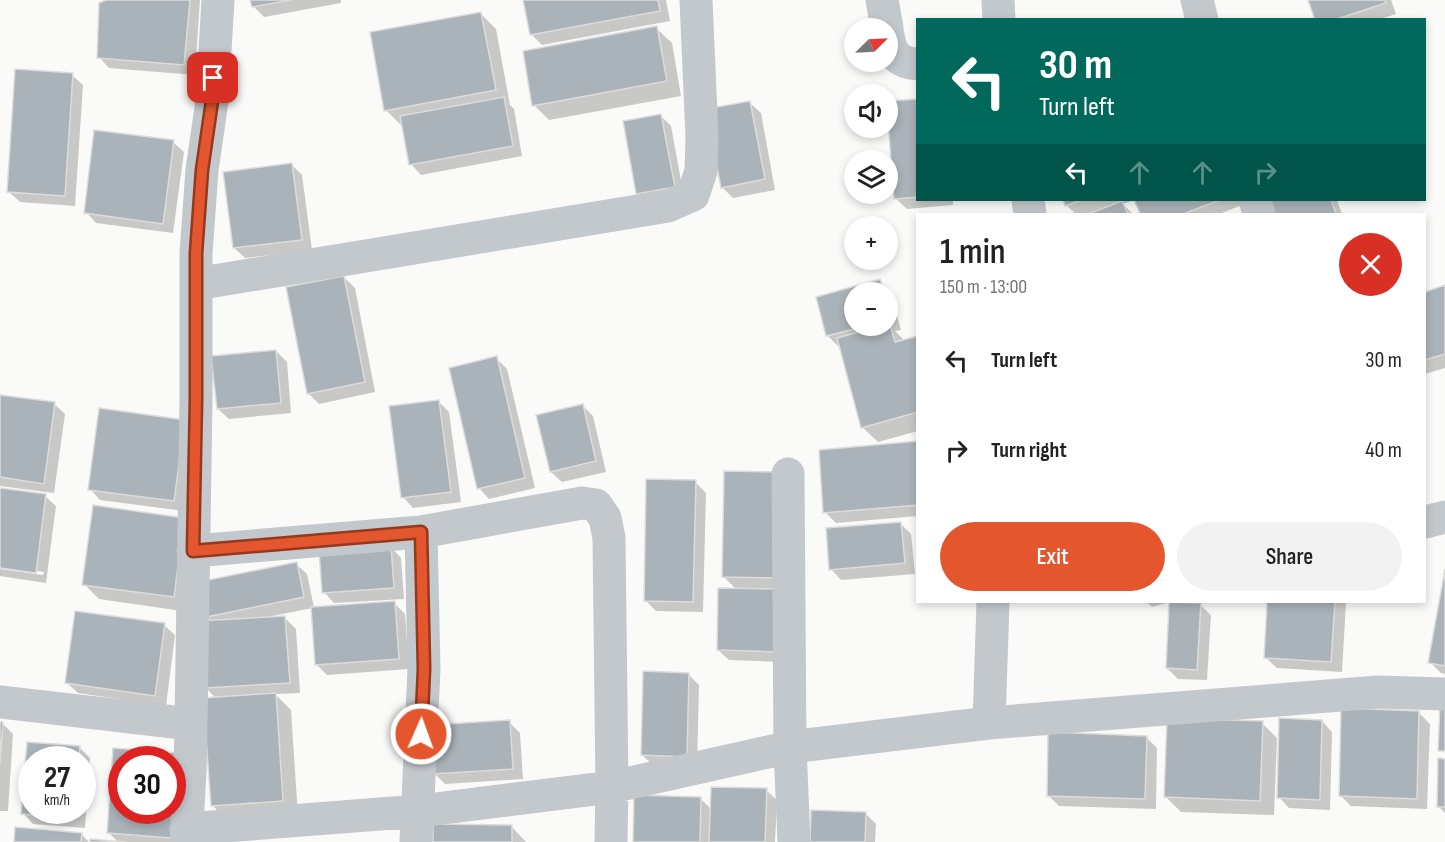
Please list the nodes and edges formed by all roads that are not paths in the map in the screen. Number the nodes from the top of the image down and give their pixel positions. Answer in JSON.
{"nodes":[{"id":1,"x":218,"y":0,"type":"edge"},
{"id":2,"x":696,"y":0,"type":"edge"},
{"id":3,"x":882,"y":0,"type":"edge"},
{"id":4,"x":998,"y":0,"type":"edge"},
{"id":5,"x":1197,"y":0,"type":"edge"},
{"id":6,"x":885,"y":18,"type":"edge"},
{"id":7,"x":999,"y":18,"type":"edge"},
{"id":8,"x":1202,"y":18,"type":"edge"},
{"id":9,"x":898,"y":58,"type":"edge"},
{"id":10,"x":916,"y":64,"type":"edge"},
{"id":11,"x":196,"y":284,"type":"junction"},
{"id":12,"x":788,"y":474,"type":"dead end"},
{"id":13,"x":1445,"y":517,"type":"edge"},
{"id":14,"x":1426,"y":522,"type":"edge"},
{"id":15,"x":421,"y":532,"type":"junction"},
{"id":16,"x":193,"y":551,"type":"junction"},
{"id":17,"x":993,"y":603,"type":"edge"},
{"id":18,"x":1445,"y":694,"type":"edge"},
{"id":19,"x":0,"y":702,"type":"edge"},
{"id":20,"x":989,"y":723,"type":"junction"},
{"id":21,"x":191,"y":724,"type":"junction"},
{"id":22,"x":790,"y":747,"type":"junction"},
{"id":23,"x":612,"y":787,"type":"junction"},
{"id":24,"x":417,"y":826,"type":"edge"},
{"id":25,"x":186,"y":835,"type":"edge"},
{"id":26,"x":611,"y":842,"type":"edge"},
{"id":27,"x":794,"y":842,"type":"edge"}],
"edges":[{"from":1,"to":11,"type":"street"},
{"from":2,"to":11,"type":"street"},
{"from":3,"to":6,"type":"street"},
{"from":4,"to":7,"type":"street"},
{"from":5,"to":8,"type":"street"},
{"from":9,"to":10,"type":"street"},
{"from":11,"to":16,"type":"street"},
{"from":12,"to":22,"type":"street"},
{"from":13,"to":14,"type":"street"},
{"from":15,"to":16,"type":"street"},
{"from":15,"to":23,"type":"street"},
{"from":15,"to":24,"type":"street"},
{"from":16,"to":21,"type":"street"},
{"from":17,"to":20,"type":"street"},
{"from":18,"to":20,"type":"street"},
{"from":19,"to":21,"type":"street"},
{"from":20,"to":22,"type":"street"},
{"from":21,"to":25,"type":"street"},
{"from":22,"to":23,"type":"street"},
{"from":22,"to":27,"type":"street"},
{"from":23,"to":24,"type":"street"},
{"from":23,"to":26,"type":"street"},
{"from":24,"to":25,"type":"street"}]}
